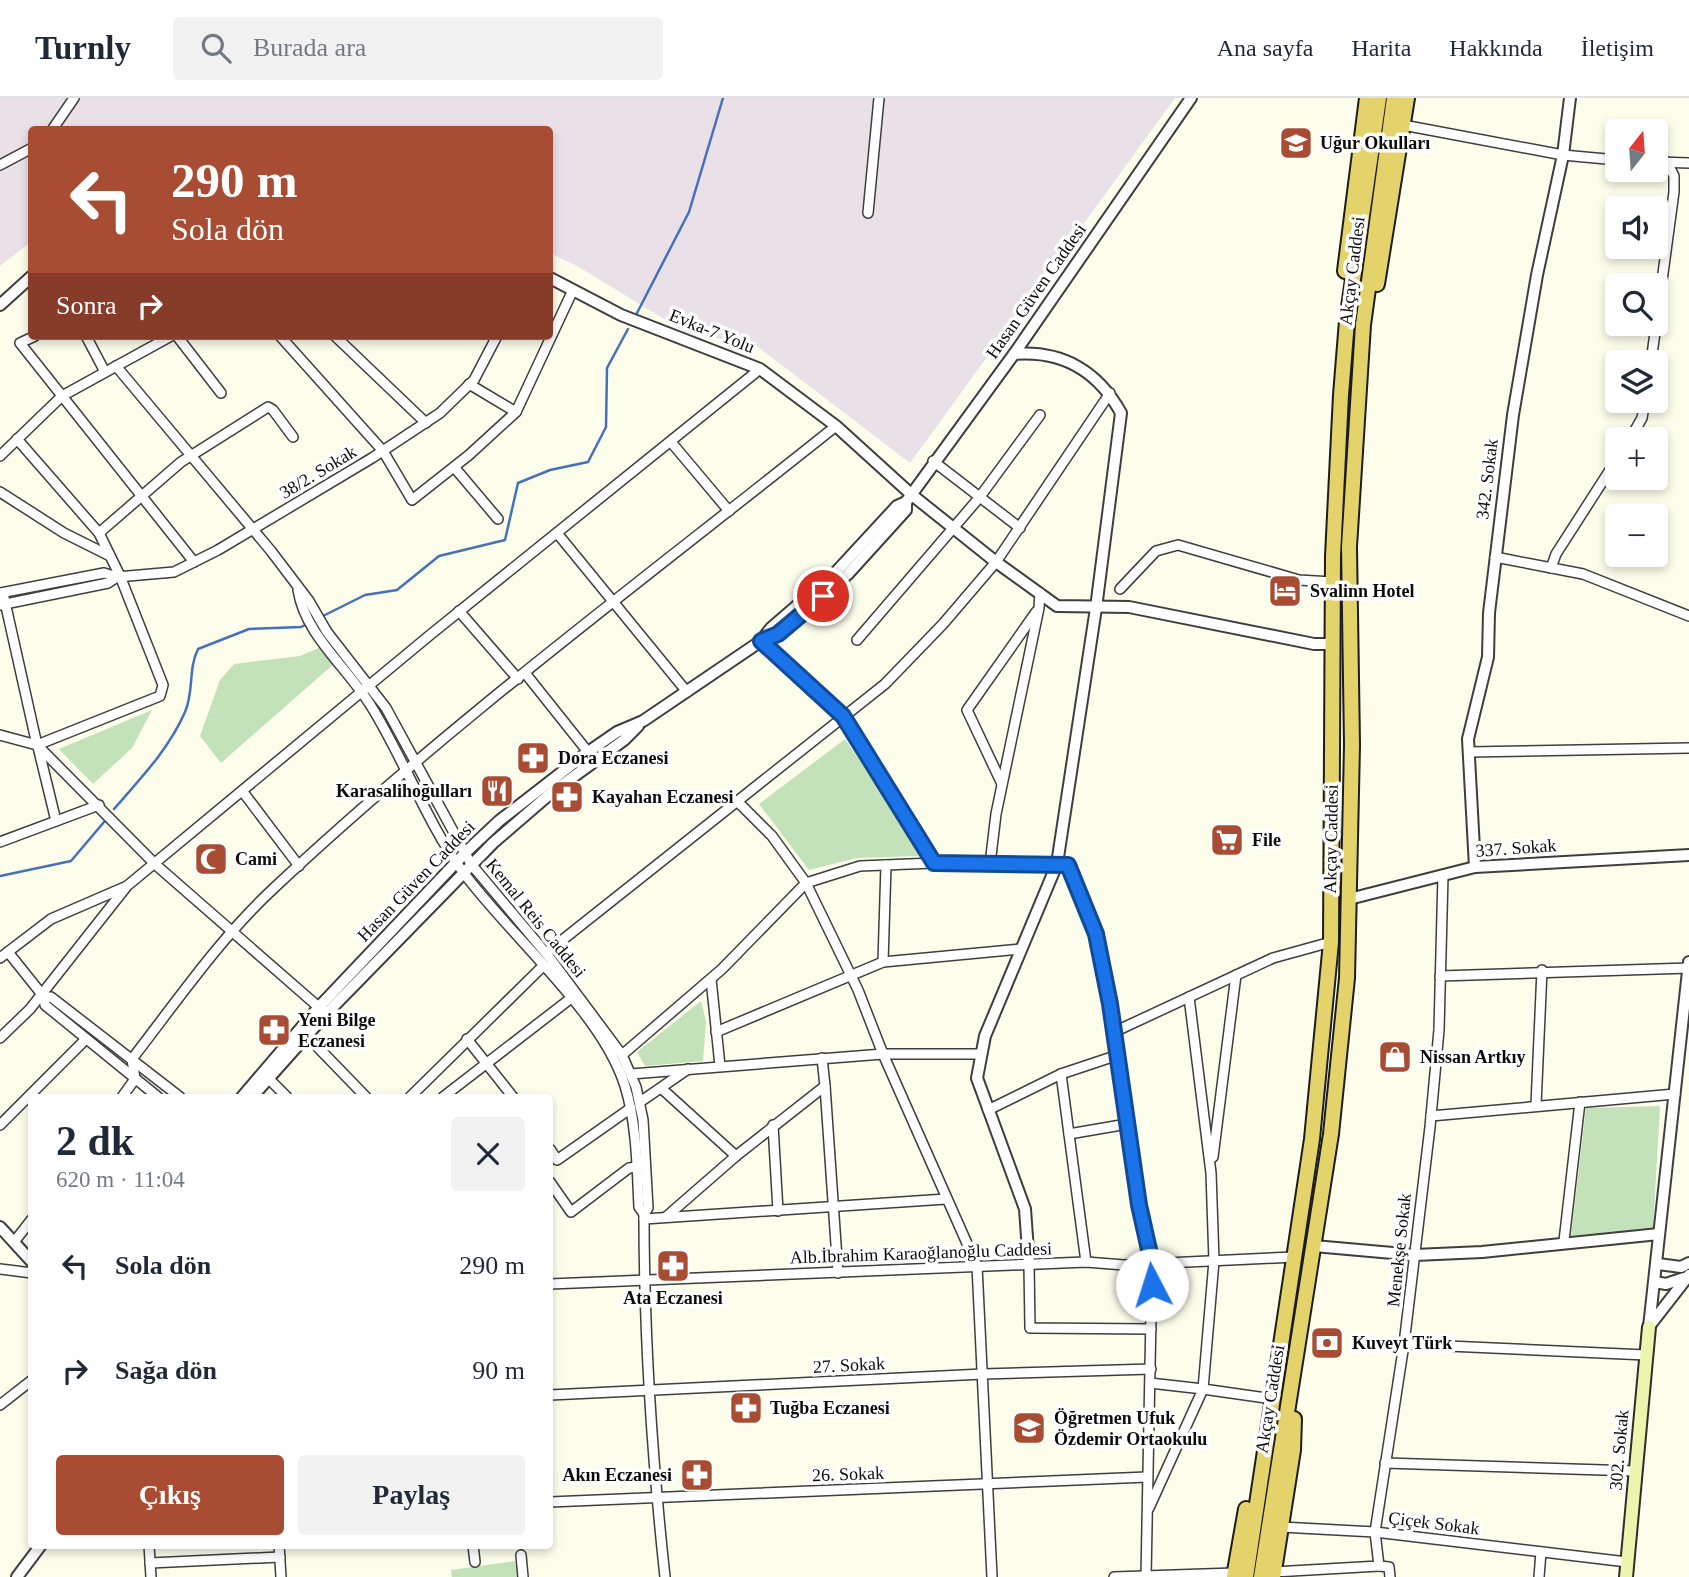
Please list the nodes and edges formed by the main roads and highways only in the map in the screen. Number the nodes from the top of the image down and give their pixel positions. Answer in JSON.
{"nodes":[{"id":1,"x":1367,"y":98,"type":"edge"},
{"id":2,"x":1379,"y":98,"type":"edge"},
{"id":3,"x":1394,"y":98,"type":"edge"},
{"id":4,"x":1407,"y":98,"type":"edge"},
{"id":5,"x":1347,"y":321,"type":"junction"},
{"id":6,"x":1363,"y":325,"type":"junction"},
{"id":7,"x":1649,"y":1326,"type":"road end"},
{"id":8,"x":1280,"y":1343,"type":"junction"},
{"id":9,"x":1298,"y":1348,"type":"junction"},
{"id":10,"x":1238,"y":1575,"type":"edge"},
{"id":11,"x":1270,"y":1575,"type":"edge"},
{"id":12,"x":1626,"y":1577,"type":"edge"}],
"edges":[{"from":1,"to":5,"type":"highway"},
{"from":2,"to":5,"type":"highway","name":"Akçay Caddesi"},
{"from":3,"to":6,"type":"highway","name":"Akçay Caddesi"},
{"from":4,"to":6,"type":"highway"},
{"from":5,"to":8,"type":"highway","name":"Akçay Caddesi"},
{"from":6,"to":9,"type":"highway","name":"Akçay Caddesi"},
{"from":7,"to":12,"type":"main road","name":"302. Sokak"},
{"from":8,"to":10,"type":"highway","name":"Akçay Caddesi"},
{"from":8,"to":10,"type":"highway"},
{"from":9,"to":11,"type":"highway","name":"Akçay Caddesi"},
{"from":9,"to":11,"type":"highway"}]}
